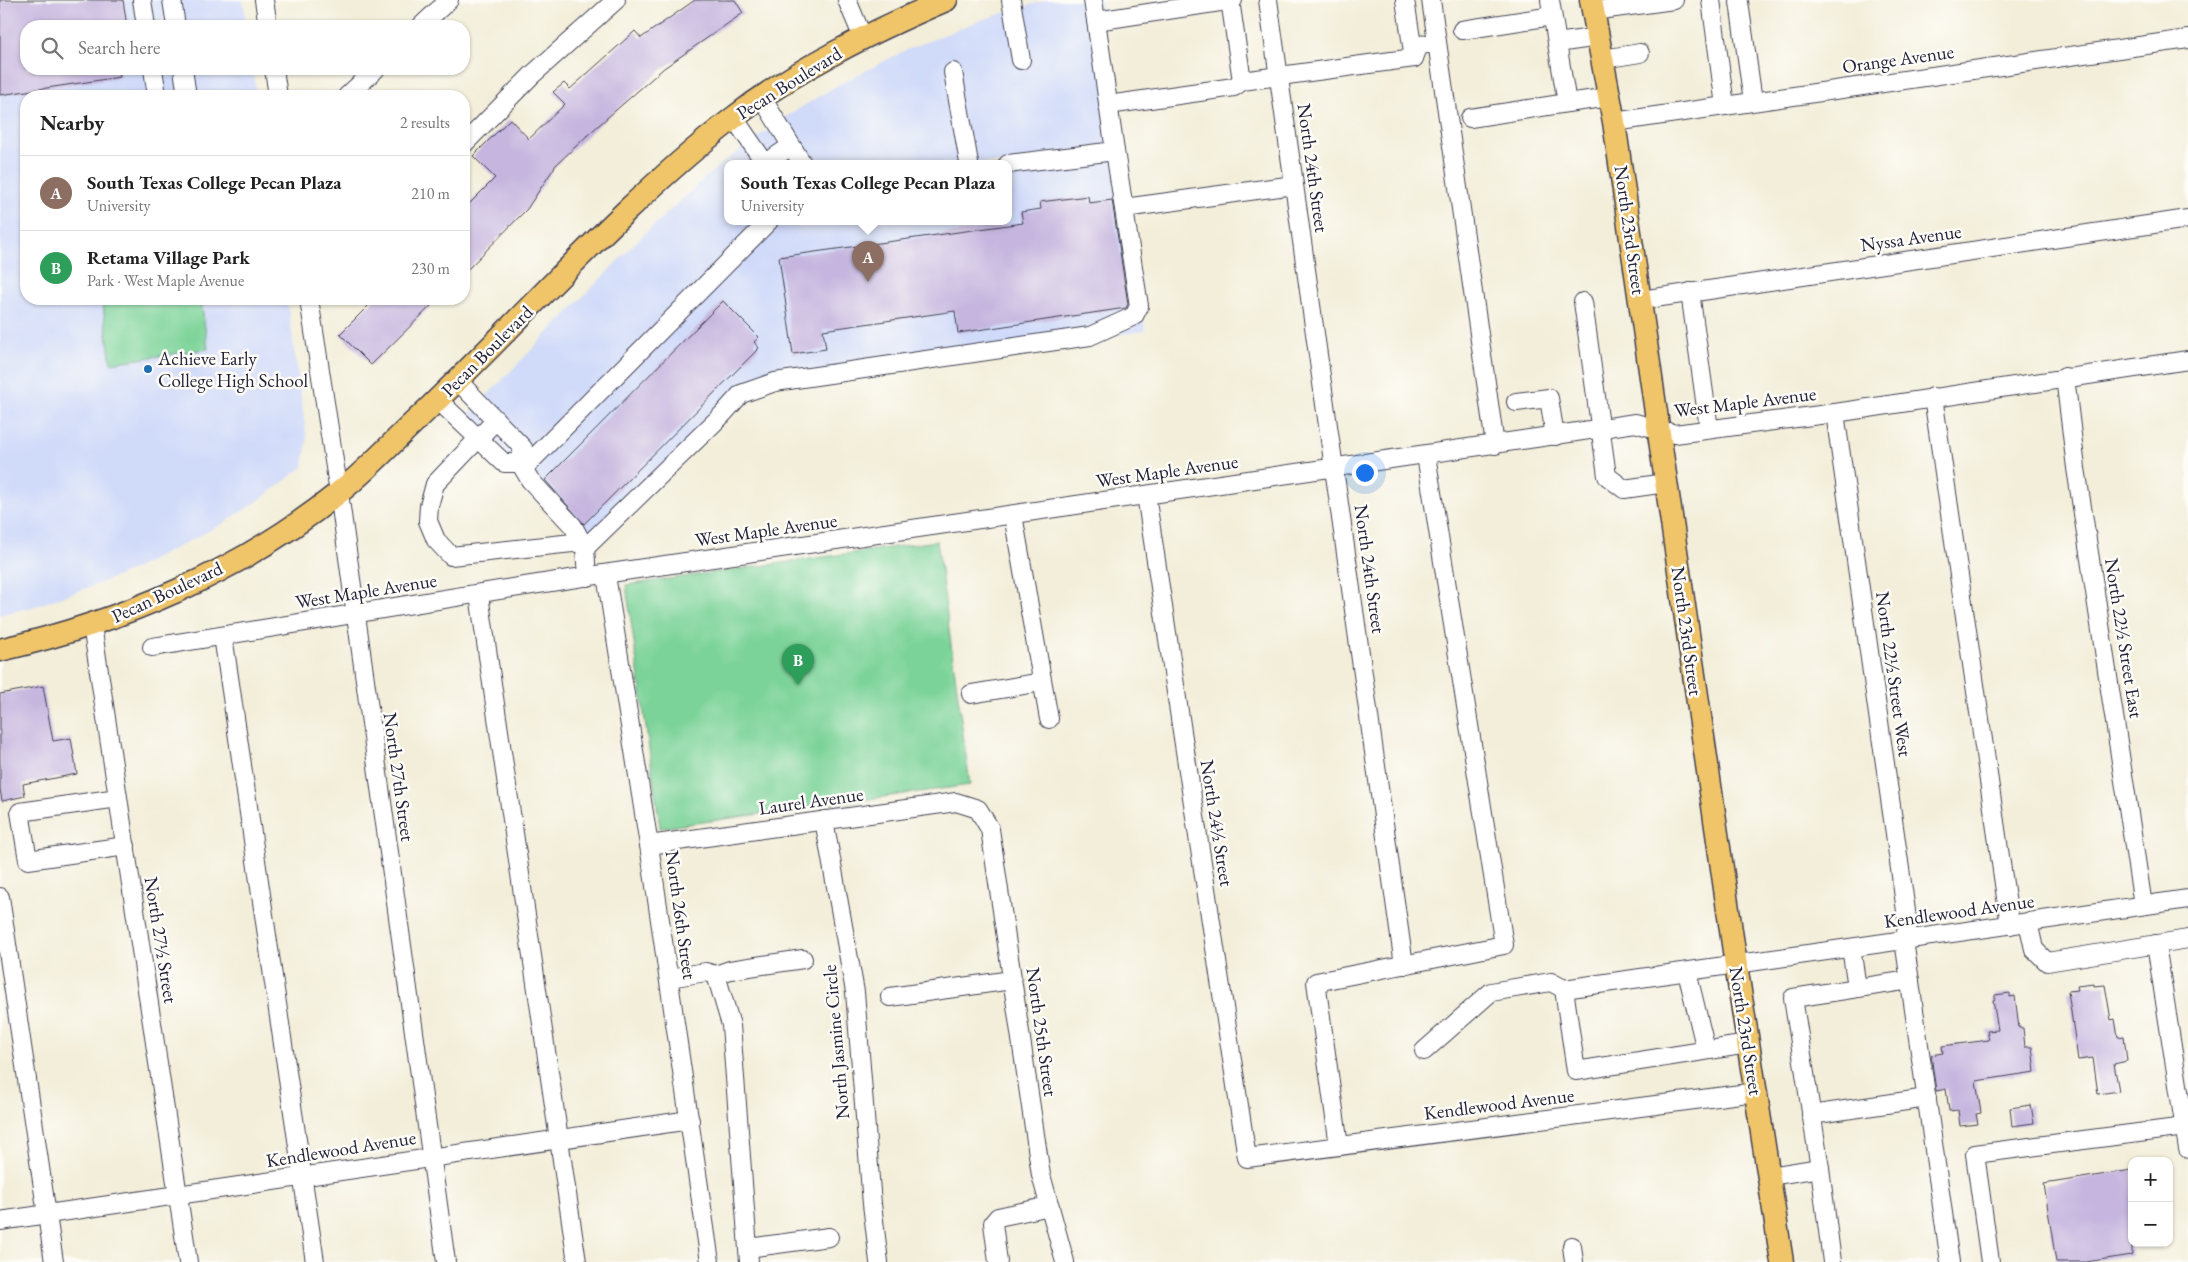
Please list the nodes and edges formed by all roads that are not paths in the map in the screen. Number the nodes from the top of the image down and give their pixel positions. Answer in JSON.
{"nodes":[{"id":1,"x":142,"y":0,"type":"edge"},
{"id":2,"x":172,"y":0,"type":"edge"},
{"id":3,"x":264,"y":0,"type":"edge"},
{"id":4,"x":449,"y":0,"type":"edge"},
{"id":5,"x":616,"y":0,"type":"edge"},
{"id":6,"x":847,"y":0,"type":"edge"},
{"id":7,"x":1011,"y":0,"type":"edge"},
{"id":8,"x":1092,"y":0,"type":"edge"},
{"id":9,"x":1232,"y":0,"type":"edge"},
{"id":10,"x":1268,"y":0,"type":"edge"},
{"id":11,"x":1405,"y":0,"type":"edge"},
{"id":12,"x":1431,"y":0,"type":"edge"},
{"id":13,"x":1674,"y":0,"type":"edge"},
{"id":14,"x":1711,"y":0,"type":"edge"},
{"id":15,"x":1636,"y":2,"type":"edge"},
{"id":16,"x":1739,"y":2,"type":"dead end"},
{"id":17,"x":932,"y":3,"type":"edge"},
{"id":18,"x":1592,"y":6,"type":"edge"},
{"id":19,"x":1551,"y":8,"type":"edge"},
{"id":20,"x":145,"y":20,"type":"edge"},
{"id":21,"x":175,"y":20,"type":"edge"},
{"id":22,"x":267,"y":20,"type":"edge"},
{"id":23,"x":427,"y":20,"type":"edge"},
{"id":24,"x":1096,"y":21,"type":"junction"},
{"id":25,"x":1462,"y":30,"type":"dead end"},
{"id":26,"x":863,"y":38,"type":"junction"},
{"id":27,"x":2188,"y":39,"type":"edge"},
{"id":28,"x":1437,"y":43,"type":"junction"},
{"id":29,"x":1557,"y":43,"type":"junction"},
{"id":30,"x":1601,"y":48,"type":"junction"},
{"id":31,"x":1640,"y":53,"type":"dead end"},
{"id":32,"x":1414,"y":58,"type":"junction"},
{"id":33,"x":1021,"y":60,"type":"dead end"},
{"id":34,"x":953,"y":72,"type":"dead end"},
{"id":35,"x":154,"y":75,"type":"edge"},
{"id":36,"x":184,"y":75,"type":"edge"},
{"id":37,"x":276,"y":75,"type":"edge"},
{"id":38,"x":370,"y":75,"type":"edge"},
{"id":39,"x":1278,"y":76,"type":"junction"},
{"id":40,"x":1242,"y":80,"type":"junction"},
{"id":41,"x":156,"y":90,"type":"edge"},
{"id":42,"x":186,"y":90,"type":"edge"},
{"id":43,"x":282,"y":90,"type":"edge"},
{"id":44,"x":353,"y":90,"type":"edge"},
{"id":45,"x":1610,"y":97,"type":"junction"},
{"id":46,"x":762,"y":98,"type":"junction"},
{"id":47,"x":1753,"y":102,"type":"junction"},
{"id":48,"x":1566,"y":103,"type":"junction"},
{"id":49,"x":1108,"y":105,"type":"junction"},
{"id":50,"x":1725,"y":106,"type":"junction"},
{"id":51,"x":734,"y":118,"type":"junction"},
{"id":52,"x":1470,"y":118,"type":"dead end"},
{"id":53,"x":1614,"y":122,"type":"junction"},
{"id":54,"x":470,"y":138,"type":"edge"},
{"id":55,"x":791,"y":146,"type":"junction"},
{"id":56,"x":1115,"y":151,"type":"junction"},
{"id":57,"x":763,"y":160,"type":"edge"},
{"id":58,"x":770,"y":160,"type":"edge"},
{"id":59,"x":800,"y":160,"type":"edge"},
{"id":60,"x":968,"y":160,"type":"edge"},
{"id":61,"x":1012,"y":164,"type":"edge"},
{"id":62,"x":1294,"y":185,"type":"junction"},
{"id":63,"x":1124,"y":208,"type":"junction"},
{"id":64,"x":2188,"y":219,"type":"edge"},
{"id":65,"x":765,"y":225,"type":"edge"},
{"id":66,"x":1690,"y":292,"type":"junction"},
{"id":67,"x":1641,"y":300,"type":"junction"},
{"id":68,"x":1583,"y":302,"type":"dead end"},
{"id":69,"x":310,"y":305,"type":"edge"},
{"id":70,"x":2188,"y":360,"type":"edge"},
{"id":71,"x":2064,"y":377,"type":"junction"},
{"id":72,"x":458,"y":381,"type":"junction"},
{"id":73,"x":1933,"y":397,"type":"junction"},
{"id":74,"x":438,"y":400,"type":"junction"},
{"id":75,"x":1516,"y":402,"type":"dead end"},
{"id":76,"x":1835,"y":413,"type":"junction"},
{"id":77,"x":496,"y":420,"type":"junction"},
{"id":78,"x":1600,"y":429,"type":"junction"},
{"id":79,"x":1658,"y":430,"type":"junction"},
{"id":80,"x":1709,"y":430,"type":"junction"},
{"id":81,"x":1555,"y":436,"type":"junction"},
{"id":82,"x":479,"y":439,"type":"junction"},
{"id":83,"x":1495,"y":445,"type":"junction"},
{"id":84,"x":1426,"y":455,"type":"junction"},
{"id":85,"x":522,"y":466,"type":"junction"},
{"id":86,"x":1334,"y":469,"type":"junction"},
{"id":87,"x":1666,"y":483,"type":"junction"},
{"id":88,"x":339,"y":493,"type":"junction"},
{"id":89,"x":1146,"y":495,"type":"junction"},
{"id":90,"x":1013,"y":515,"type":"junction"},
{"id":91,"x":583,"y":545,"type":"junction"},
{"id":92,"x":606,"y":574,"type":"junction"},
{"id":93,"x":587,"y":577,"type":"junction"},
{"id":94,"x":479,"y":595,"type":"junction"},
{"id":95,"x":354,"y":615,"type":"junction"},
{"id":96,"x":92,"y":625,"type":"junction"},
{"id":97,"x":223,"y":636,"type":"junction"},
{"id":98,"x":152,"y":647,"type":"dead end"},
{"id":99,"x":0,"y":650,"type":"edge"},
{"id":100,"x":1042,"y":682,"type":"junction"},
{"id":101,"x":971,"y":694,"type":"dead end"},
{"id":102,"x":1049,"y":719,"type":"dead end"},
{"id":103,"x":118,"y":798,"type":"junction"},
{"id":104,"x":978,"y":809,"type":"joint"},
{"id":105,"x":824,"y":820,"type":"junction"},
{"id":106,"x":649,"y":845,"type":"junction"},
{"id":107,"x":126,"y":846,"type":"junction"},
{"id":108,"x":0,"y":897,"type":"edge"},
{"id":109,"x":2188,"y":899,"type":"edge"},
{"id":110,"x":2143,"y":905,"type":"junction"},
{"id":111,"x":2028,"y":922,"type":"junction"},
{"id":112,"x":2010,"y":924,"type":"junction"},
{"id":113,"x":2188,"y":939,"type":"edge"},
{"id":114,"x":1904,"y":940,"type":"junction"},
{"id":115,"x":2156,"y":944,"type":"junction"},
{"id":116,"x":1851,"y":948,"type":"junction"},
{"id":117,"x":803,"y":958,"type":"dead end"},
{"id":118,"x":1404,"y":965,"type":"junction"},
{"id":119,"x":1736,"y":965,"type":"junction"},
{"id":120,"x":1687,"y":972,"type":"junction"},
{"id":121,"x":716,"y":975,"type":"junction"},
{"id":122,"x":669,"y":978,"type":"junction"},
{"id":123,"x":1012,"y":980,"type":"junction"},
{"id":124,"x":1910,"y":980,"type":"junction"},
{"id":125,"x":1857,"y":987,"type":"junction"},
{"id":126,"x":1564,"y":989,"type":"junction"},
{"id":127,"x":890,"y":997,"type":"dead end"},
{"id":128,"x":1748,"y":1044,"type":"junction"},
{"id":129,"x":1706,"y":1050,"type":"junction"},
{"id":130,"x":1424,"y":1051,"type":"dead end"},
{"id":131,"x":1756,"y":1092,"type":"junction"},
{"id":132,"x":1927,"y":1098,"type":"junction"},
{"id":133,"x":2185,"y":1102,"type":"edge"},
{"id":134,"x":1811,"y":1115,"type":"junction"},
{"id":135,"x":690,"y":1120,"type":"junction"},
{"id":136,"x":2185,"y":1127,"type":"junction"},
{"id":137,"x":559,"y":1138,"type":"junction"},
{"id":138,"x":1339,"y":1146,"type":"junction"},
{"id":139,"x":2188,"y":1149,"type":"edge"},
{"id":140,"x":430,"y":1157,"type":"junction"},
{"id":141,"x":1247,"y":1158,"type":"joint"},
{"id":142,"x":1820,"y":1168,"type":"junction"},
{"id":143,"x":302,"y":1176,"type":"junction"},
{"id":144,"x":1769,"y":1176,"type":"junction"},
{"id":145,"x":178,"y":1195,"type":"junction"},
{"id":146,"x":1050,"y":1206,"type":"junction"},
{"id":147,"x":47,"y":1214,"type":"junction"},
{"id":148,"x":0,"y":1220,"type":"edge"},
{"id":149,"x":829,"y":1237,"type":"dead end"},
{"id":150,"x":749,"y":1255,"type":"edge"},
{"id":151,"x":54,"y":1262,"type":"edge"},
{"id":152,"x":188,"y":1262,"type":"edge"},
{"id":153,"x":315,"y":1262,"type":"edge"},
{"id":154,"x":446,"y":1262,"type":"edge"},
{"id":155,"x":577,"y":1262,"type":"edge"},
{"id":156,"x":710,"y":1262,"type":"edge"},
{"id":157,"x":879,"y":1262,"type":"edge"},
{"id":158,"x":998,"y":1262,"type":"edge"},
{"id":159,"x":1065,"y":1262,"type":"edge"},
{"id":160,"x":1782,"y":1262,"type":"edge"},
{"id":161,"x":1832,"y":1262,"type":"edge"},
{"id":162,"x":1950,"y":1262,"type":"edge"},
{"id":163,"x":1990,"y":1262,"type":"edge"}],
"edges":[{"from":1,"to":20,"type":"street"},
{"from":2,"to":21,"type":"street"},
{"from":3,"to":22,"type":"street"},
{"from":4,"to":23,"type":"street"},
{"from":5,"to":54,"type":"street"},
{"from":6,"to":26,"type":"street"},
{"from":7,"to":33,"type":"street"},
{"from":8,"to":24,"type":"street"},
{"from":9,"to":24,"type":"street"},
{"from":9,"to":40,"type":"street"},
{"from":10,"to":39,"type":"street","name":"North 24th Street"},
{"from":11,"to":32,"type":"street"},
{"from":12,"to":28,"type":"street"},
{"from":13,"to":15,"type":"street"},
{"from":14,"to":50,"type":"street"},
{"from":15,"to":18,"type":"street"},
{"from":16,"to":47,"type":"street"},
{"from":17,"to":26,"type":"main road","name":"Pecan Boulevard"},
{"from":18,"to":30,"type":"main road","name":"North 23rd Street"},
{"from":19,"to":25,"type":"street"},
{"from":19,"to":29,"type":"street"},
{"from":24,"to":49,"type":"street"},
{"from":26,"to":46,"type":"main road","name":"Pecan Boulevard"},
{"from":27,"to":47,"type":"street","name":"Orange Avenue"},
{"from":28,"to":32,"type":"street"},
{"from":28,"to":83,"type":"street"},
{"from":29,"to":30,"type":"street"},
{"from":29,"to":48,"type":"street"},
{"from":30,"to":31,"type":"street"},
{"from":30,"to":45,"type":"main road","name":"North 23rd Street"},
{"from":32,"to":39,"type":"street"},
{"from":34,"to":60,"type":"street"},
{"from":35,"to":41,"type":"street"},
{"from":36,"to":42,"type":"street"},
{"from":37,"to":43,"type":"street"},
{"from":38,"to":44,"type":"street"},
{"from":39,"to":40,"type":"street"},
{"from":39,"to":62,"type":"street","name":"North 24th Street"},
{"from":40,"to":49,"type":"street"},
{"from":45,"to":48,"type":"street"},
{"from":45,"to":53,"type":"main road","name":"North 23rd Street"},
{"from":46,"to":51,"type":"main road","name":"Pecan Boulevard"},
{"from":46,"to":55,"type":"street"},
{"from":47,"to":50,"type":"street","name":"Orange Avenue"},
{"from":48,"to":52,"type":"street"},
{"from":49,"to":56,"type":"street"},
{"from":50,"to":53,"type":"street","name":"Orange Avenue"},
{"from":51,"to":57,"type":"street"},
{"from":51,"to":72,"type":"main road","name":"Pecan Boulevard"},
{"from":53,"to":67,"type":"main road","name":"North 23rd Street"},
{"from":55,"to":58,"type":"street"},
{"from":55,"to":59,"type":"street"},
{"from":56,"to":61,"type":"street"},
{"from":56,"to":63,"type":"street"},
{"from":62,"to":63,"type":"street"},
{"from":62,"to":86,"type":"street","name":"North 24th Street"},
{"from":63,"to":91,"type":"street"},
{"from":64,"to":66,"type":"street","name":"Nyssa Avenue"},
{"from":65,"to":85,"type":"street"},
{"from":66,"to":67,"type":"street","name":"Nyssa Avenue"},
{"from":66,"to":80,"type":"street"},
{"from":67,"to":79,"type":"main road","name":"North 23rd Street"},
{"from":68,"to":78,"type":"street"},
{"from":69,"to":88,"type":"street","name":"North 27th Street"},
{"from":70,"to":71,"type":"street","name":"West Maple Avenue"},
{"from":71,"to":73,"type":"street","name":"West Maple Avenue"},
{"from":71,"to":110,"type":"street","name":"North 22½ Street East"},
{"from":72,"to":74,"type":"main road","name":"Pecan Boulevard"},
{"from":72,"to":77,"type":"street"},
{"from":73,"to":76,"type":"street","name":"West Maple Avenue"},
{"from":73,"to":112,"type":"street"},
{"from":74,"to":82,"type":"street"},
{"from":74,"to":88,"type":"main road","name":"Pecan Boulevard"},
{"from":75,"to":81,"type":"street"},
{"from":76,"to":80,"type":"street","name":"West Maple Avenue"},
{"from":76,"to":114,"type":"street","name":"North 22½ Street West"},
{"from":77,"to":82,"type":"street"},
{"from":77,"to":85,"type":"street"},
{"from":78,"to":79,"type":"street","name":"West Maple Avenue"},
{"from":78,"to":81,"type":"street","name":"West Maple Avenue"},
{"from":78,"to":87,"type":"street"},
{"from":79,"to":80,"type":"street","name":"West Maple Avenue"},
{"from":79,"to":87,"type":"main road","name":"North 23rd Street"},
{"from":81,"to":83,"type":"street","name":"West Maple Avenue"},
{"from":82,"to":85,"type":"street"},
{"from":82,"to":91,"type":"street"},
{"from":83,"to":84,"type":"street","name":"West Maple Avenue"},
{"from":84,"to":86,"type":"street","name":"West Maple Avenue"},
{"from":84,"to":118,"type":"street"},
{"from":85,"to":91,"type":"street"},
{"from":86,"to":89,"type":"street","name":"West Maple Avenue"},
{"from":86,"to":118,"type":"street","name":"North 24th Street"},
{"from":87,"to":119,"type":"main road","name":"North 23rd Street"},
{"from":88,"to":95,"type":"street","name":"North 27th Street"},
{"from":88,"to":96,"type":"main road","name":"Pecan Boulevard"},
{"from":89,"to":90,"type":"street","name":"West Maple Avenue"},
{"from":89,"to":141,"type":"street","name":"North 24½ Street"},
{"from":90,"to":92,"type":"street","name":"West Maple Avenue"},
{"from":90,"to":100,"type":"street"},
{"from":91,"to":93,"type":"street"},
{"from":92,"to":93,"type":"street","name":"West Maple Avenue"},
{"from":92,"to":106,"type":"street","name":"North 26th Street"},
{"from":93,"to":94,"type":"street","name":"West Maple Avenue"},
{"from":94,"to":95,"type":"street","name":"West Maple Avenue"},
{"from":94,"to":137,"type":"street"},
{"from":95,"to":97,"type":"street","name":"West Maple Avenue"},
{"from":95,"to":140,"type":"street","name":"North 27th Street"},
{"from":96,"to":99,"type":"main road","name":"Pecan Boulevard"},
{"from":96,"to":103,"type":"street","name":"North 27½ Street"},
{"from":97,"to":98,"type":"street","name":"West Maple Avenue"},
{"from":97,"to":143,"type":"street"},
{"from":100,"to":101,"type":"street"},
{"from":100,"to":102,"type":"street"},
{"from":103,"to":107,"type":"street","name":"North 27½ Street"},
{"from":103,"to":107,"type":"street"},
{"from":104,"to":105,"type":"street","name":"Laurel Avenue"},
{"from":104,"to":123,"type":"street","name":"North 25th Street"},
{"from":105,"to":106,"type":"street","name":"Laurel Avenue"},
{"from":105,"to":157,"type":"street","name":"North Jasmine Circle"},
{"from":106,"to":122,"type":"street","name":"North 26th Street"},
{"from":107,"to":145,"type":"street","name":"North 27½ Street"},
{"from":108,"to":147,"type":"street"},
{"from":109,"to":110,"type":"street","name":"Kendlewood Avenue"},
{"from":110,"to":111,"type":"street","name":"Kendlewood Avenue"},
{"from":111,"to":112,"type":"street","name":"Kendlewood Avenue"},
{"from":111,"to":115,"type":"street"},
{"from":112,"to":114,"type":"street","name":"Kendlewood Avenue"},
{"from":113,"to":115,"type":"street"},
{"from":114,"to":116,"type":"street","name":"Kendlewood Avenue"},
{"from":114,"to":124,"type":"street","name":"North 22½ Street West"},
{"from":115,"to":133,"type":"street"},
{"from":116,"to":119,"type":"street","name":"Kendlewood Avenue"},
{"from":116,"to":125,"type":"street"},
{"from":117,"to":121,"type":"street"},
{"from":118,"to":138,"type":"street"},
{"from":119,"to":120,"type":"street","name":"Kendlewood Avenue"},
{"from":119,"to":128,"type":"main road","name":"North 23rd Street"},
{"from":120,"to":126,"type":"street","name":"Kendlewood Avenue"},
{"from":120,"to":129,"type":"street"},
{"from":121,"to":122,"type":"street"},
{"from":121,"to":150,"type":"street"},
{"from":122,"to":135,"type":"street","name":"North 26th Street"},
{"from":123,"to":127,"type":"street"},
{"from":123,"to":146,"type":"street","name":"North 25th Street"},
{"from":124,"to":125,"type":"street"},
{"from":124,"to":132,"type":"street","name":"North 22½ Street West"},
{"from":125,"to":134,"type":"street"},
{"from":126,"to":129,"type":"street"},
{"from":126,"to":130,"type":"street"},
{"from":128,"to":129,"type":"street"},
{"from":128,"to":131,"type":"main road","name":"North 23rd Street"},
{"from":131,"to":138,"type":"street","name":"Kendlewood Avenue"},
{"from":131,"to":144,"type":"main road","name":"North 23rd Street"},
{"from":132,"to":134,"type":"street"},
{"from":132,"to":162,"type":"street","name":"North 22½ Street West"},
{"from":133,"to":136,"type":"street"},
{"from":134,"to":142,"type":"street"},
{"from":135,"to":137,"type":"street","name":"Kendlewood Avenue"},
{"from":135,"to":156,"type":"street","name":"North 26th Street"},
{"from":136,"to":139,"type":"street"},
{"from":136,"to":163,"type":"street"},
{"from":137,"to":140,"type":"street","name":"Kendlewood Avenue"},
{"from":137,"to":155,"type":"street"},
{"from":138,"to":141,"type":"street","name":"Kendlewood Avenue"},
{"from":140,"to":143,"type":"street","name":"Kendlewood Avenue"},
{"from":140,"to":154,"type":"street","name":"North 27th Street"},
{"from":142,"to":144,"type":"street"},
{"from":142,"to":161,"type":"street"},
{"from":143,"to":145,"type":"street","name":"Kendlewood Avenue"},
{"from":143,"to":153,"type":"street"},
{"from":144,"to":160,"type":"main road","name":"North 23rd Street"},
{"from":145,"to":147,"type":"street","name":"Kendlewood Avenue"},
{"from":145,"to":152,"type":"street","name":"North 27½ Street"},
{"from":146,"to":158,"type":"street"},
{"from":146,"to":159,"type":"street","name":"North 25th Street"},
{"from":147,"to":148,"type":"street","name":"Kendlewood Avenue"},
{"from":147,"to":151,"type":"street"},
{"from":149,"to":150,"type":"street"}]}
